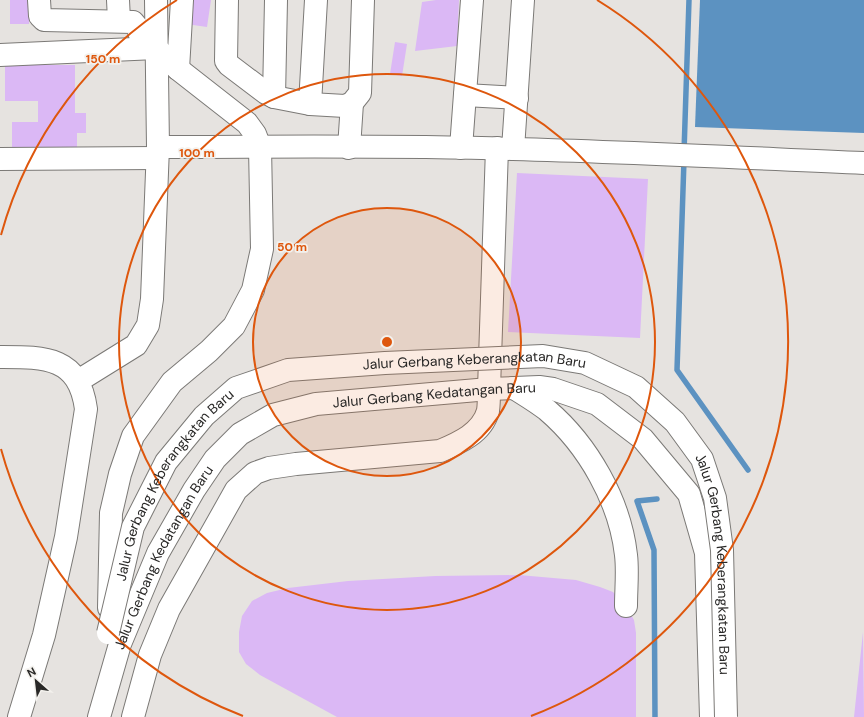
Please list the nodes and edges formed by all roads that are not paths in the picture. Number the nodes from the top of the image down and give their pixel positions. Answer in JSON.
{"nodes":[{"id":1,"x":39,"y":0,"type":"edge"},
{"id":2,"x":156,"y":0,"type":"edge"},
{"id":3,"x":182,"y":0,"type":"edge"},
{"id":4,"x":227,"y":0,"type":"edge"},
{"id":5,"x":276,"y":0,"type":"edge"},
{"id":6,"x":316,"y":0,"type":"edge"},
{"id":7,"x":363,"y":0,"type":"edge"},
{"id":8,"x":472,"y":0,"type":"edge"},
{"id":9,"x":523,"y":0,"type":"edge"},
{"id":10,"x":119,"y":10,"type":"edge"},
{"id":11,"x":150,"y":48,"type":"junction"},
{"id":12,"x":0,"y":55,"type":"edge"},
{"id":13,"x":178,"y":68,"type":"junction"},
{"id":14,"x":465,"y":95,"type":"junction"},
{"id":15,"x":274,"y":97,"type":"junction"},
{"id":16,"x":516,"y":98,"type":"junction"},
{"id":17,"x":352,"y":103,"type":"junction"},
{"id":18,"x":310,"y":104,"type":"junction"},
{"id":19,"x":260,"y":147,"type":"junction"},
{"id":20,"x":349,"y":148,"type":"junction"},
{"id":21,"x":461,"y":148,"type":"junction"},
{"id":22,"x":505,"y":148,"type":"junction"},
{"id":23,"x":157,"y":153,"type":"junction"},
{"id":24,"x":0,"y":159,"type":"edge"},
{"id":25,"x":864,"y":163,"type":"edge"},
{"id":26,"x":0,"y":356,"type":"edge"},
{"id":27,"x":78,"y":381,"type":"junction"},
{"id":28,"x":514,"y":388,"type":"junction"},
{"id":29,"x":489,"y":389,"type":"junction"},
{"id":30,"x":626,"y":606,"type":"dead end"},
{"id":31,"x":108,"y":633,"type":"junction"},
{"id":32,"x":19,"y":717,"type":"edge"},
{"id":33,"x":99,"y":717,"type":"edge"},
{"id":34,"x":133,"y":717,"type":"edge"},
{"id":35,"x":710,"y":717,"type":"edge"},
{"id":36,"x":726,"y":717,"type":"edge"}],
"edges":[{"from":1,"to":10,"type":"street"},
{"from":2,"to":11,"type":"street"},
{"from":3,"to":13,"type":"street"},
{"from":4,"to":15,"type":"street"},
{"from":5,"to":15,"type":"street"},
{"from":6,"to":18,"type":"street"},
{"from":7,"to":17,"type":"street"},
{"from":8,"to":14,"type":"street"},
{"from":9,"to":16,"type":"street"},
{"from":10,"to":11,"type":"street"},
{"from":11,"to":12,"type":"street"},
{"from":11,"to":13,"type":"street"},
{"from":11,"to":23,"type":"street"},
{"from":13,"to":19,"type":"street"},
{"from":14,"to":16,"type":"street"},
{"from":14,"to":21,"type":"street"},
{"from":15,"to":18,"type":"street"},
{"from":16,"to":22,"type":"street"},
{"from":17,"to":18,"type":"street"},
{"from":17,"to":20,"type":"street"},
{"from":19,"to":20,"type":"street"},
{"from":19,"to":23,"type":"street"},
{"from":19,"to":31,"type":"street"},
{"from":20,"to":21,"type":"street"},
{"from":21,"to":22,"type":"street"},
{"from":22,"to":25,"type":"street"},
{"from":22,"to":29,"type":"street"},
{"from":23,"to":24,"type":"street"},
{"from":23,"to":27,"type":"street"},
{"from":26,"to":27,"type":"street"},
{"from":27,"to":32,"type":"street"},
{"from":28,"to":29,"type":"street","name":"Jalur Gerbang Kedatangan Baru"},
{"from":28,"to":30,"type":"street"},
{"from":28,"to":35,"type":"street","name":"Jalur Gerbang Kedatangan Baru"},
{"from":29,"to":33,"type":"street","name":"Jalur Gerbang Kedatangan Baru"},
{"from":29,"to":34,"type":"street"},
{"from":31,"to":33,"type":"street"},
{"from":31,"to":36,"type":"street","name":"Jalur Gerbang Keberangkatan Baru","bridge":true}]}
